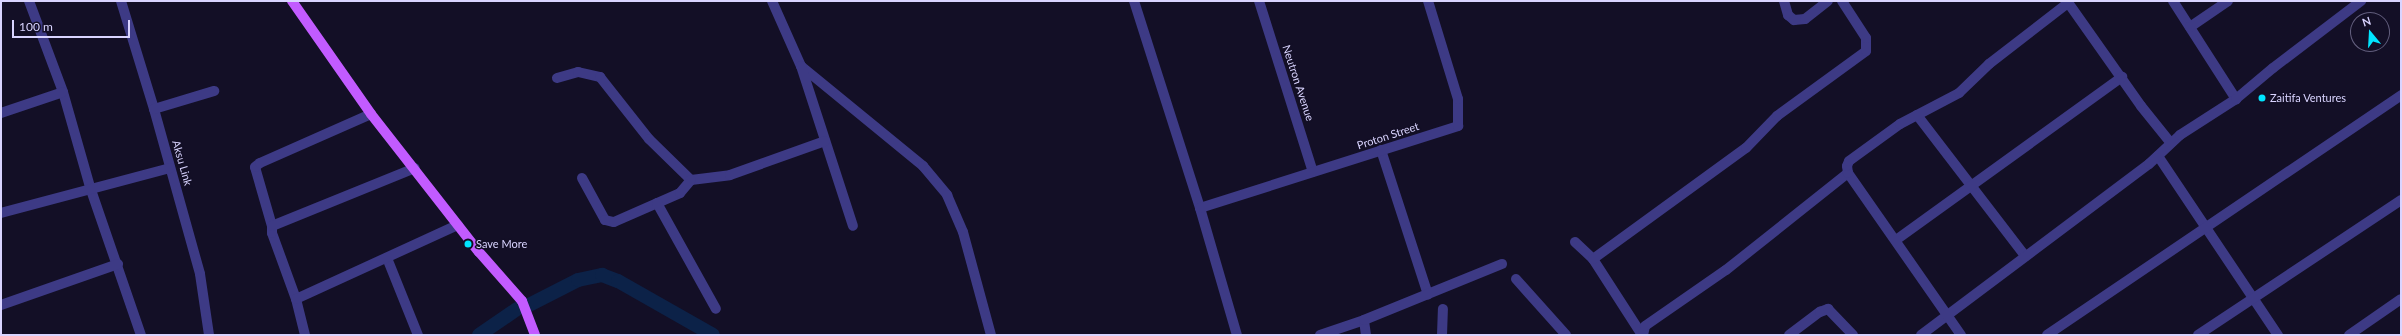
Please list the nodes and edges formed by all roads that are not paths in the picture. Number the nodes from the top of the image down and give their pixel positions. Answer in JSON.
{"nodes":[{"id":1,"x":29,"y":1,"type":"edge"},
{"id":2,"x":121,"y":1,"type":"edge"},
{"id":3,"x":292,"y":1,"type":"edge"},
{"id":4,"x":772,"y":1,"type":"edge"},
{"id":5,"x":1134,"y":1,"type":"edge"},
{"id":6,"x":1259,"y":1,"type":"edge"},
{"id":7,"x":1428,"y":1,"type":"edge"},
{"id":8,"x":1784,"y":1,"type":"edge"},
{"id":9,"x":1828,"y":1,"type":"edge"},
{"id":10,"x":1842,"y":1,"type":"edge"},
{"id":11,"x":2173,"y":1,"type":"edge"},
{"id":12,"x":2228,"y":1,"type":"edge"},
{"id":13,"x":2068,"y":2,"type":"edge"},
{"id":14,"x":2356,"y":3,"type":"edge"},
{"id":15,"x":2190,"y":27,"type":"junction"},
{"id":16,"x":801,"y":66,"type":"junction"},
{"id":17,"x":2122,"y":77,"type":"junction"},
{"id":18,"x":557,"y":78,"type":"dead end"},
{"id":19,"x":214,"y":91,"type":"dead end"},
{"id":20,"x":63,"y":92,"type":"junction"},
{"id":21,"x":2401,"y":95,"type":"edge"},
{"id":22,"x":2236,"y":100,"type":"junction"},
{"id":23,"x":154,"y":109,"type":"junction"},
{"id":24,"x":1,"y":113,"type":"edge"},
{"id":25,"x":371,"y":114,"type":"junction"},
{"id":26,"x":1917,"y":115,"type":"junction"},
{"id":27,"x":825,"y":141,"type":"junction"},
{"id":28,"x":2170,"y":142,"type":"junction"},
{"id":29,"x":1381,"y":150,"type":"junction"},
{"id":30,"x":2158,"y":156,"type":"junction"},
{"id":31,"x":170,"y":168,"type":"junction"},
{"id":32,"x":415,"y":168,"type":"junction"},
{"id":33,"x":1313,"y":172,"type":"junction"},
{"id":34,"x":1848,"y":173,"type":"junction"},
{"id":35,"x":582,"y":178,"type":"dead end"},
{"id":36,"x":691,"y":180,"type":"junction"},
{"id":37,"x":1972,"y":184,"type":"junction"},
{"id":38,"x":91,"y":190,"type":"junction"},
{"id":39,"x":2401,"y":200,"type":"edge"},
{"id":40,"x":657,"y":203,"type":"junction"},
{"id":41,"x":1200,"y":208,"type":"junction"},
{"id":42,"x":1,"y":213,"type":"edge"},
{"id":43,"x":458,"y":225,"type":"junction"},
{"id":44,"x":272,"y":226,"type":"junction"},
{"id":45,"x":853,"y":226,"type":"dead end"},
{"id":46,"x":2207,"y":226,"type":"junction"},
{"id":47,"x":1896,"y":240,"type":"junction"},
{"id":48,"x":1576,"y":242,"type":"dead end"},
{"id":49,"x":2025,"y":256,"type":"junction"},
{"id":50,"x":387,"y":258,"type":"junction"},
{"id":51,"x":1593,"y":259,"type":"junction"},
{"id":52,"x":118,"y":264,"type":"junction"},
{"id":53,"x":1502,"y":264,"type":"dead end"},
{"id":54,"x":1516,"y":279,"type":"dead end"},
{"id":55,"x":1428,"y":295,"type":"junction"},
{"id":56,"x":2254,"y":298,"type":"junction"},
{"id":57,"x":296,"y":299,"type":"junction"},
{"id":58,"x":2401,"y":299,"type":"edge"},
{"id":59,"x":1,"y":305,"type":"edge"},
{"id":60,"x":1443,"y":309,"type":"dead end"},
{"id":61,"x":716,"y":310,"type":"dead end"},
{"id":62,"x":1949,"y":316,"type":"junction"},
{"id":63,"x":1364,"y":320,"type":"junction"},
{"id":64,"x":141,"y":335,"type":"edge"},
{"id":65,"x":208,"y":335,"type":"edge"},
{"id":66,"x":305,"y":335,"type":"edge"},
{"id":67,"x":418,"y":335,"type":"edge"},
{"id":68,"x":535,"y":335,"type":"edge"},
{"id":69,"x":991,"y":335,"type":"edge"},
{"id":70,"x":1237,"y":335,"type":"edge"},
{"id":71,"x":1320,"y":335,"type":"edge"},
{"id":72,"x":1366,"y":335,"type":"edge"},
{"id":73,"x":1442,"y":335,"type":"edge"},
{"id":74,"x":1566,"y":335,"type":"edge"},
{"id":75,"x":1642,"y":335,"type":"edge"},
{"id":76,"x":1790,"y":335,"type":"edge"},
{"id":77,"x":1853,"y":335,"type":"edge"},
{"id":78,"x":1921,"y":335,"type":"edge"},
{"id":79,"x":1962,"y":335,"type":"edge"},
{"id":80,"x":2047,"y":335,"type":"edge"},
{"id":81,"x":2198,"y":335,"type":"edge"},
{"id":82,"x":2278,"y":335,"type":"edge"},
{"id":83,"x":2349,"y":335,"type":"edge"}],
"edges":[{"from":1,"to":20,"type":"street"},
{"from":2,"to":23,"type":"street","name":"Aksu Link"},
{"from":3,"to":25,"type":"main road"},
{"from":4,"to":16,"type":"street"},
{"from":5,"to":41,"type":"street"},
{"from":6,"to":33,"type":"street","name":"Neutron Avenue"},
{"from":7,"to":29,"type":"street","name":"Proton Street"},
{"from":8,"to":9,"type":"street"},
{"from":10,"to":51,"type":"street"},
{"from":11,"to":15,"type":"street"},
{"from":12,"to":15,"type":"street"},
{"from":13,"to":17,"type":"street"},
{"from":13,"to":26,"type":"street"},
{"from":14,"to":22,"type":"street"},
{"from":15,"to":22,"type":"street"},
{"from":16,"to":27,"type":"street"},
{"from":16,"to":69,"type":"street"},
{"from":17,"to":28,"type":"street"},
{"from":17,"to":37,"type":"street"},
{"from":18,"to":36,"type":"street"},
{"from":19,"to":23,"type":"street"},
{"from":20,"to":24,"type":"street"},
{"from":20,"to":38,"type":"street"},
{"from":21,"to":46,"type":"street"},
{"from":22,"to":28,"type":"street"},
{"from":23,"to":31,"type":"street","name":"Aksu Link"},
{"from":25,"to":32,"type":"main road"},
{"from":25,"to":44,"type":"street"},
{"from":26,"to":34,"type":"street"},
{"from":26,"to":37,"type":"street"},
{"from":27,"to":36,"type":"street"},
{"from":27,"to":45,"type":"street"},
{"from":28,"to":30,"type":"street"},
{"from":29,"to":33,"type":"street","name":"Proton Street"},
{"from":29,"to":55,"type":"street"},
{"from":30,"to":46,"type":"street"},
{"from":30,"to":49,"type":"street"},
{"from":31,"to":38,"type":"street"},
{"from":31,"to":65,"type":"street","name":"Aksu Link"},
{"from":32,"to":43,"type":"main road"},
{"from":32,"to":44,"type":"street"},
{"from":33,"to":41,"type":"street","name":"Proton Street"},
{"from":34,"to":47,"type":"street"},
{"from":34,"to":75,"type":"street"},
{"from":35,"to":40,"type":"street"},
{"from":36,"to":40,"type":"street"},
{"from":37,"to":47,"type":"street"},
{"from":37,"to":49,"type":"street"},
{"from":38,"to":42,"type":"street"},
{"from":38,"to":52,"type":"street"},
{"from":39,"to":56,"type":"street"},
{"from":40,"to":61,"type":"street"},
{"from":41,"to":70,"type":"street"},
{"from":43,"to":50,"type":"street"},
{"from":43,"to":68,"type":"main road"},
{"from":44,"to":57,"type":"street"},
{"from":46,"to":56,"type":"street"},
{"from":46,"to":80,"type":"street"},
{"from":47,"to":62,"type":"street"},
{"from":48,"to":51,"type":"street"},
{"from":49,"to":62,"type":"street"},
{"from":50,"to":57,"type":"street"},
{"from":50,"to":67,"type":"street"},
{"from":51,"to":75,"type":"street"},
{"from":52,"to":59,"type":"street"},
{"from":52,"to":64,"type":"street"},
{"from":53,"to":55,"type":"street"},
{"from":54,"to":74,"type":"street"},
{"from":55,"to":63,"type":"street"},
{"from":56,"to":81,"type":"street"},
{"from":56,"to":82,"type":"street"},
{"from":57,"to":66,"type":"street"},
{"from":58,"to":83,"type":"street"},
{"from":60,"to":73,"type":"street"},
{"from":62,"to":78,"type":"street"},
{"from":62,"to":79,"type":"street"},
{"from":63,"to":71,"type":"street"},
{"from":63,"to":72,"type":"street"},
{"from":76,"to":77,"type":"street"}]}
